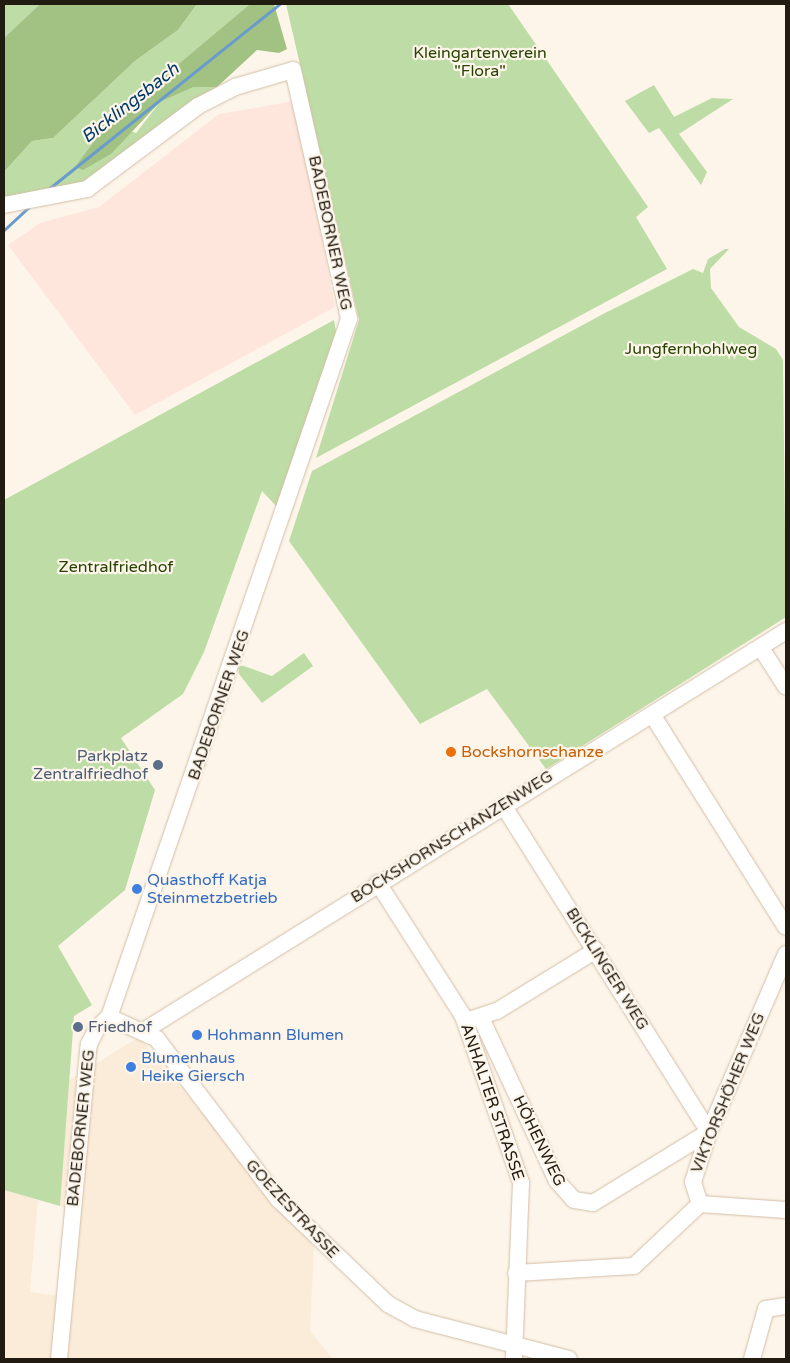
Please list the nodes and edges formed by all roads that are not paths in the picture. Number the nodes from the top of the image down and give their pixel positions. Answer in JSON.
{"nodes":[{"id":1,"x":4,"y":205,"type":"edge"},
{"id":2,"x":786,"y":631,"type":"edge"},
{"id":3,"x":761,"y":648,"type":"junction"},
{"id":4,"x":786,"y":687,"type":"edge"},
{"id":5,"x":653,"y":716,"type":"junction"},
{"id":6,"x":504,"y":806,"type":"junction"},
{"id":7,"x":378,"y":884,"type":"junction"},
{"id":8,"x":786,"y":927,"type":"edge"},
{"id":9,"x":596,"y":950,"type":"junction"},
{"id":10,"x":786,"y":954,"type":"edge"},
{"id":11,"x":463,"y":1016,"type":"junction"},
{"id":12,"x":109,"y":1017,"type":"junction"},
{"id":13,"x":481,"y":1018,"type":"junction"},
{"id":14,"x":145,"y":1030,"type":"junction"},
{"id":15,"x":708,"y":1132,"type":"junction"},
{"id":16,"x":700,"y":1204,"type":"junction"},
{"id":17,"x":786,"y":1210,"type":"edge"},
{"id":18,"x":516,"y":1273,"type":"junction"},
{"id":19,"x":786,"y":1306,"type":"edge"},
{"id":20,"x":514,"y":1352,"type":"edge"},
{"id":21,"x":59,"y":1359,"type":"edge"},
{"id":22,"x":569,"y":1359,"type":"edge"},
{"id":23,"x":752,"y":1359,"type":"edge"}],
"edges":[{"from":1,"to":12,"type":"street","name":"BADEBORNER WEG"},
{"from":2,"to":3,"type":"street","name":"BOCKSHORNSCHANZENWEG"},
{"from":3,"to":4,"type":"street"},
{"from":3,"to":5,"type":"street","name":"BOCKSHORNSCHANZENWEG"},
{"from":5,"to":6,"type":"street","name":"BOCKSHORNSCHANZENWEG"},
{"from":5,"to":8,"type":"street"},
{"from":6,"to":7,"type":"street","name":"BOCKSHORNSCHANZENWEG"},
{"from":6,"to":9,"type":"street","name":"BICKLINGER WEG"},
{"from":7,"to":11,"type":"street","name":"ANHALTER STRASSE"},
{"from":7,"to":14,"type":"street","name":"BOCKSHORNSCHANZENWEG"},
{"from":9,"to":13,"type":"street"},
{"from":9,"to":15,"type":"street","name":"BICKLINGER WEG"},
{"from":10,"to":15,"type":"street","name":"VIKTORSHÖHER WEG"},
{"from":11,"to":13,"type":"street"},
{"from":11,"to":18,"type":"street","name":"ANHALTER STRASSE"},
{"from":12,"to":14,"type":"street","name":"GOEZESTRASSE"},
{"from":12,"to":21,"type":"street","name":"BADEBORNER WEG"},
{"from":13,"to":15,"type":"street","name":"HÖHENWEG"},
{"from":14,"to":20,"type":"street","name":"GOEZESTRASSE"},
{"from":15,"to":16,"type":"street","name":"VIKTORSHÖHER WEG"},
{"from":16,"to":17,"type":"street"},
{"from":16,"to":18,"type":"street"},
{"from":18,"to":20,"type":"street","name":"ANHALTER STRASSE"},
{"from":19,"to":23,"type":"street"},
{"from":20,"to":22,"type":"street","name":"GOEZESTRASSE"}]}
